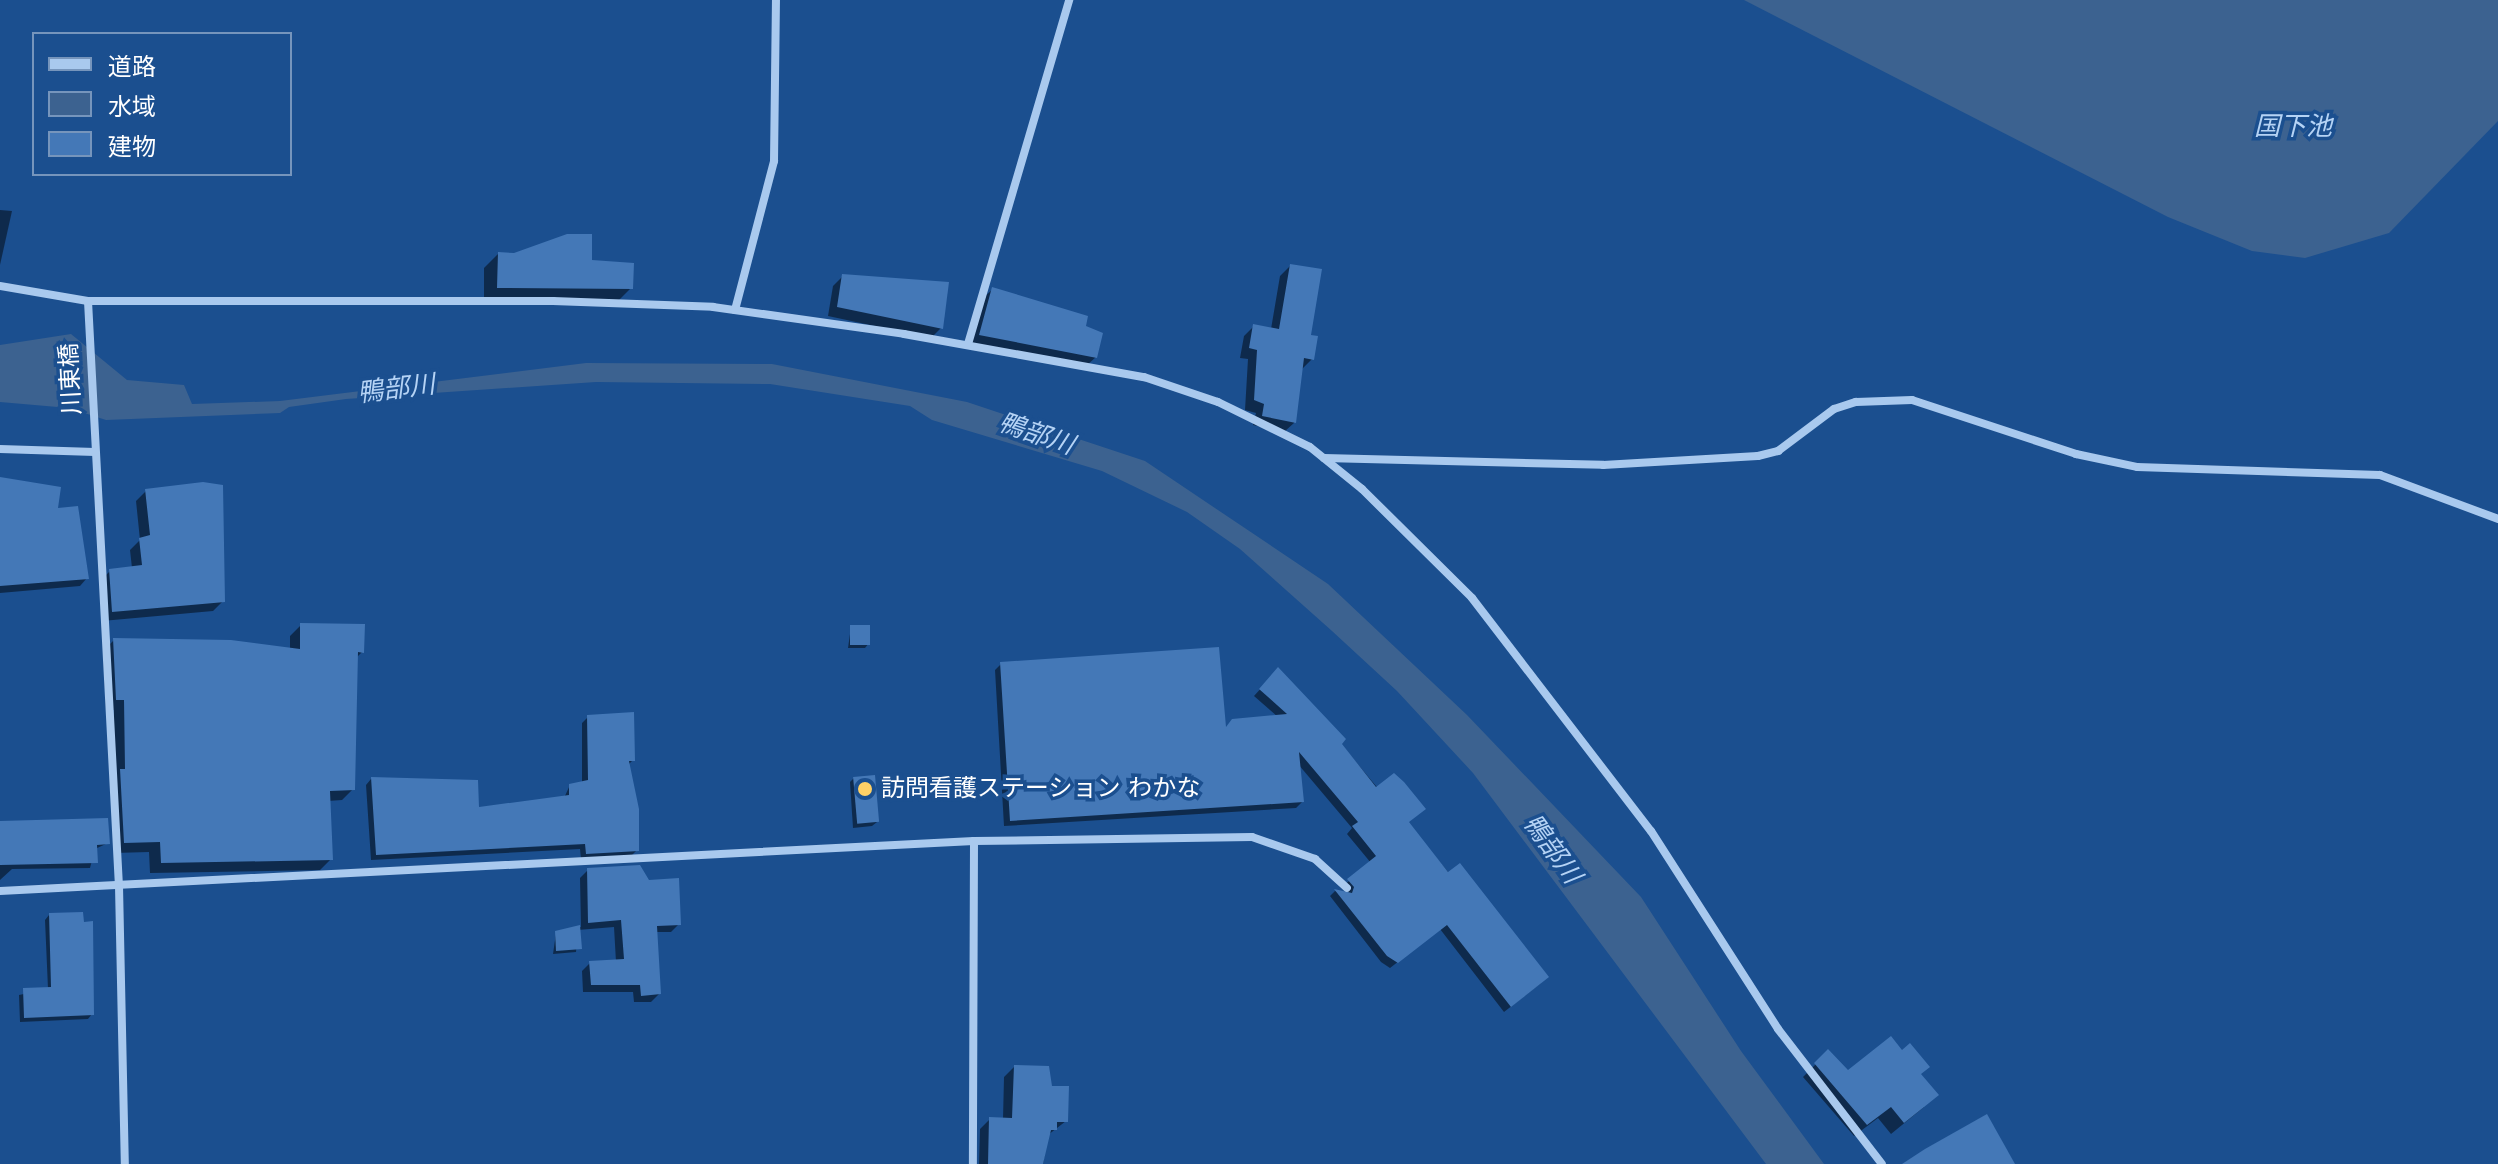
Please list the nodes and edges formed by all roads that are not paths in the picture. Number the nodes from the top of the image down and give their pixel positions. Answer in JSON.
{"nodes":[{"id":1,"x":776,"y":0,"type":"edge"},
{"id":2,"x":1069,"y":0,"type":"edge"},
{"id":3,"x":0,"y":286,"type":"edge"},
{"id":4,"x":88,"y":301,"type":"junction"},
{"id":5,"x":735,"y":310,"type":"junction"},
{"id":6,"x":968,"y":344,"type":"junction"},
{"id":7,"x":0,"y":449,"type":"edge"},
{"id":8,"x":95,"y":452,"type":"junction"},
{"id":9,"x":1323,"y":458,"type":"junction"},
{"id":10,"x":2498,"y":519,"type":"edge"},
{"id":11,"x":974,"y":841,"type":"junction"},
{"id":12,"x":119,"y":886,"type":"junction"},
{"id":13,"x":1347,"y":888,"type":"dead end"},
{"id":14,"x":0,"y":891,"type":"edge"},
{"id":15,"x":125,"y":1164,"type":"edge"},
{"id":16,"x":973,"y":1164,"type":"edge"},
{"id":17,"x":1882,"y":1164,"type":"edge"}],
"edges":[{"from":1,"to":5,"type":"street"},
{"from":2,"to":6,"type":"street"},
{"from":3,"to":4,"type":"street"},
{"from":4,"to":5,"type":"street"},
{"from":4,"to":8,"type":"street","name":"川東橋"},
{"from":5,"to":6,"type":"street"},
{"from":6,"to":9,"type":"street"},
{"from":7,"to":8,"type":"street"},
{"from":8,"to":12,"type":"street","name":"川東橋"},
{"from":9,"to":10,"type":"street"},
{"from":9,"to":17,"type":"street"},
{"from":11,"to":12,"type":"street"},
{"from":11,"to":13,"type":"street"},
{"from":11,"to":16,"type":"street"},
{"from":12,"to":14,"type":"street"},
{"from":12,"to":15,"type":"street","name":"川東橋"}]}
